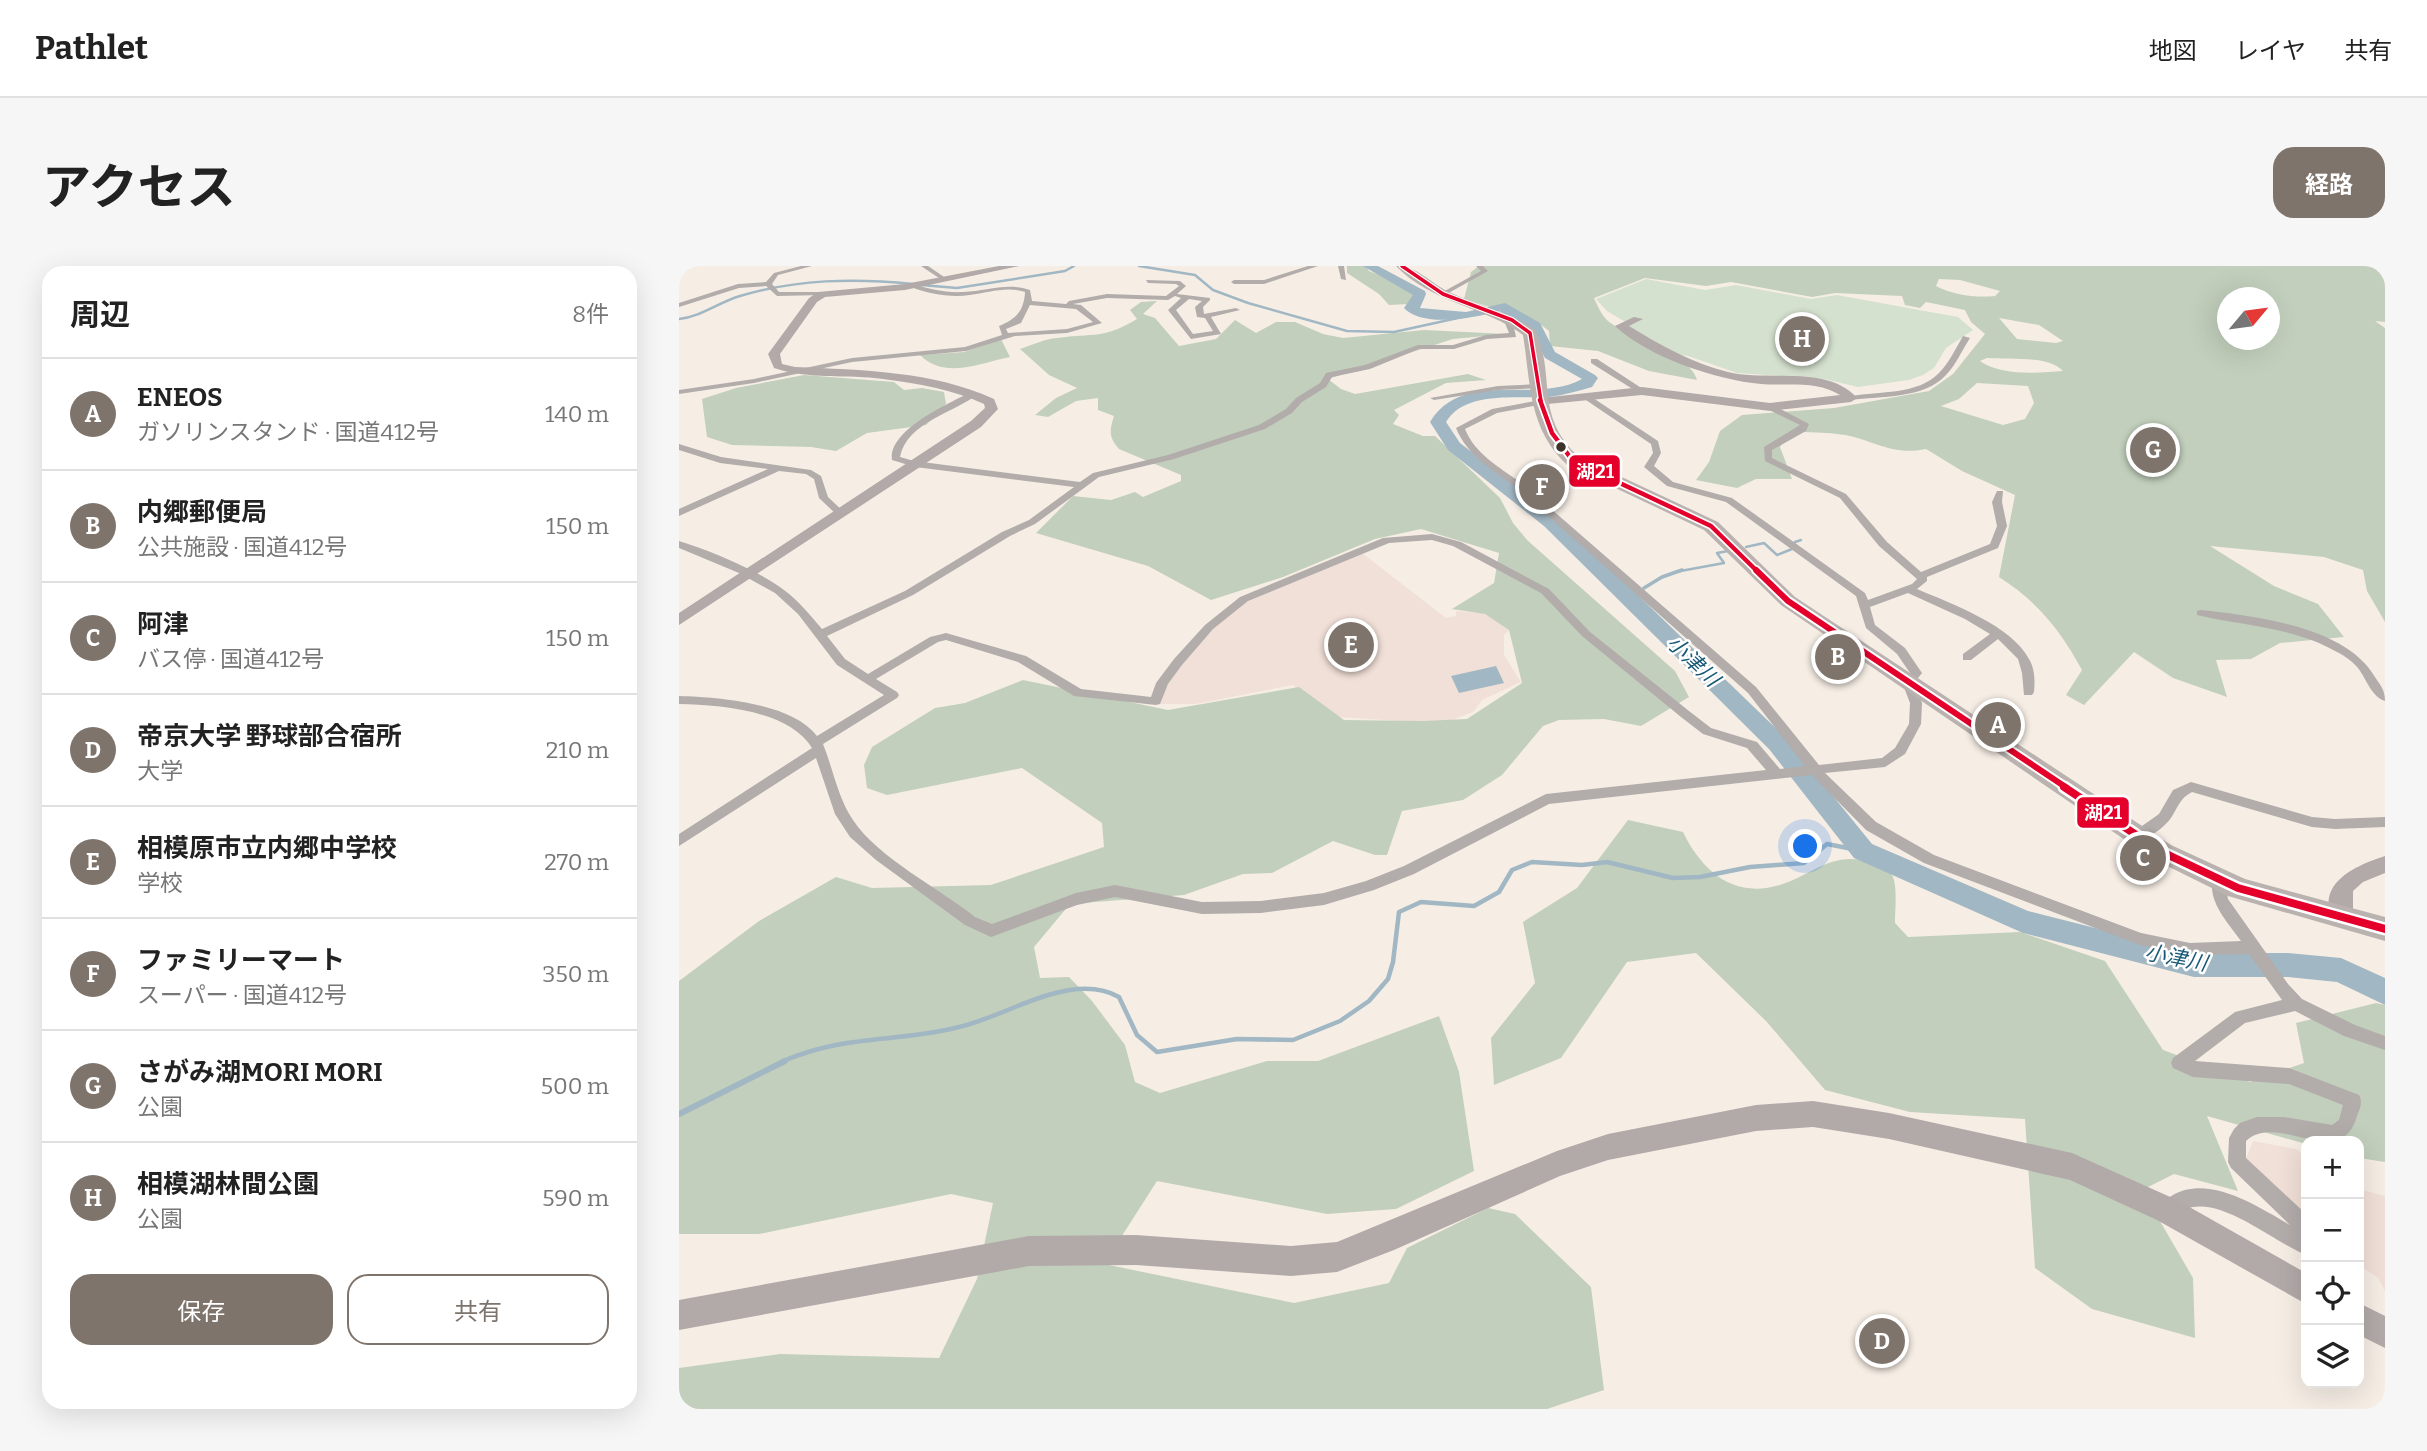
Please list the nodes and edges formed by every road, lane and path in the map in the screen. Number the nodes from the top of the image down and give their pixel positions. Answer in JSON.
{"nodes":[{"id":1,"x":809,"y":266,"type":"edge"},
{"id":2,"x":924,"y":266,"type":"edge"},
{"id":3,"x":1014,"y":266,"type":"edge"},
{"id":4,"x":1315,"y":266,"type":"edge"},
{"id":5,"x":1341,"y":266,"type":"edge"},
{"id":6,"x":1402,"y":266,"type":"edge"},
{"id":7,"x":1479,"y":266,"type":"edge"},
{"id":8,"x":944,"y":279,"type":"junction"},
{"id":9,"x":1345,"y":279,"type":"dead end"},
{"id":10,"x":1148,"y":281,"type":"dead end"},
{"id":11,"x":1234,"y":282,"type":"dead end"},
{"id":12,"x":1016,"y":283,"type":"dead end"},
{"id":13,"x":768,"y":284,"type":"junction"},
{"id":14,"x":913,"y":286,"type":"junction"},
{"id":15,"x":953,"y":292,"type":"junction"},
{"id":16,"x":822,"y":294,"type":"junction"},
{"id":17,"x":1443,"y":294,"type":"junction"},
{"id":18,"x":1173,"y":296,"type":"junction"},
{"id":19,"x":1187,"y":297,"type":"junction"},
{"id":20,"x":1028,"y":303,"type":"junction"},
{"id":21,"x":679,"y":304,"type":"edge"},
{"id":22,"x":1064,"y":304,"type":"junction"},
{"id":23,"x":1236,"y":310,"type":"dead end"},
{"id":24,"x":1204,"y":315,"type":"junction"},
{"id":25,"x":1177,"y":317,"type":"junction"},
{"id":26,"x":1638,"y":319,"type":"dead end"},
{"id":27,"x":1512,"y":320,"type":"junction"},
{"id":28,"x":1006,"y":336,"type":"junction"},
{"id":29,"x":1966,"y":338,"type":"dead end"},
{"id":30,"x":1594,"y":361,"type":"dead end"},
{"id":31,"x":794,"y":371,"type":"junction"},
{"id":32,"x":1642,"y":391,"type":"junction"},
{"id":33,"x":679,"y":392,"type":"edge"},
{"id":34,"x":1540,"y":393,"type":"junction"},
{"id":35,"x":974,"y":394,"type":"junction"},
{"id":36,"x":1584,"y":396,"type":"junction"},
{"id":37,"x":1434,"y":398,"type":"dead end"},
{"id":38,"x":1851,"y":398,"type":"junction"},
{"id":39,"x":1770,"y":407,"type":"junction"},
{"id":40,"x":679,"y":447,"type":"edge"},
{"id":41,"x":916,"y":464,"type":"junction"},
{"id":42,"x":779,"y":467,"type":"junction"},
{"id":43,"x":1081,"y":485,"type":"junction"},
{"id":44,"x":2000,"y":493,"type":"dead end"},
{"id":45,"x":679,"y":513,"type":"edge"},
{"id":46,"x":840,"y":513,"type":"junction"},
{"id":47,"x":679,"y":544,"type":"edge"},
{"id":48,"x":748,"y":574,"type":"junction"},
{"id":49,"x":1921,"y":576,"type":"junction"},
{"id":50,"x":1908,"y":589,"type":"junction"},
{"id":51,"x":1866,"y":606,"type":"junction"},
{"id":52,"x":2201,"y":613,"type":"dead end"},
{"id":53,"x":679,"y":620,"type":"edge"},
{"id":54,"x":819,"y":635,"type":"junction"},
{"id":55,"x":1996,"y":635,"type":"junction"},
{"id":56,"x":1968,"y":657,"type":"dead end"},
{"id":57,"x":868,"y":679,"type":"junction"},
{"id":58,"x":1908,"y":682,"type":"junction"},
{"id":59,"x":2028,"y":692,"type":"dead end"},
{"id":60,"x":2385,"y":697,"type":"edge"},
{"id":61,"x":679,"y":700,"type":"edge"},
{"id":62,"x":817,"y":747,"type":"junction"},
{"id":63,"x":1817,"y":771,"type":"junction"},
{"id":64,"x":1777,"y":774,"type":"junction"},
{"id":65,"x":2385,"y":822,"type":"edge"},
{"id":66,"x":2137,"y":837,"type":"junction"},
{"id":67,"x":679,"y":841,"type":"edge"},
{"id":68,"x":2385,"y":864,"type":"edge"},
{"id":69,"x":2219,"y":880,"type":"junction"},
{"id":70,"x":2342,"y":918,"type":"junction"},
{"id":71,"x":2385,"y":929,"type":"edge"},
{"id":72,"x":2256,"y":951,"type":"junction"},
{"id":73,"x":2296,"y":1004,"type":"junction"},
{"id":74,"x":2385,"y":1042,"type":"edge"},
{"id":75,"x":2167,"y":1210,"type":"junction"},
{"id":76,"x":2301,"y":1222,"type":"edge"},
{"id":77,"x":2301,"y":1242,"type":"edge"},
{"id":78,"x":2301,"y":1286,"type":"edge"},
{"id":79,"x":679,"y":1315,"type":"edge"},
{"id":80,"x":2364,"y":1321,"type":"edge"},
{"id":81,"x":2385,"y":1333,"type":"edge"}],
"edges":[{"from":1,"to":13,"type":"street"},
{"from":2,"to":8,"type":"street"},
{"from":3,"to":8,"type":"street"},
{"from":4,"to":11,"type":"street"},
{"from":5,"to":9,"type":"street"},
{"from":6,"to":17,"type":"highway"},
{"from":7,"to":17,"type":"street"},
{"from":8,"to":14,"type":"street"},
{"from":10,"to":18,"type":"street"},
{"from":12,"to":15,"type":"street"},
{"from":13,"to":16,"type":"street"},
{"from":13,"to":21,"type":"street"},
{"from":14,"to":15,"type":"street"},
{"from":14,"to":16,"type":"street"},
{"from":15,"to":20,"type":"street"},
{"from":16,"to":31,"type":"street"},
{"from":17,"to":27,"type":"highway"},
{"from":18,"to":19,"type":"street"},
{"from":18,"to":22,"type":"street"},
{"from":19,"to":24,"type":"street"},
{"from":19,"to":25,"type":"street"},
{"from":20,"to":22,"type":"street"},
{"from":20,"to":28,"type":"street"},
{"from":22,"to":28,"type":"street"},
{"from":23,"to":24,"type":"street"},
{"from":24,"to":25,"type":"street"},
{"from":24,"to":25,"type":"street"},
{"from":26,"to":38,"type":"street"},
{"from":27,"to":34,"type":"highway"},
{"from":27,"to":43,"type":"street"},
{"from":28,"to":31,"type":"street"},
{"from":29,"to":38,"type":"street"},
{"from":30,"to":32,"type":"street"},
{"from":31,"to":33,"type":"street"},
{"from":31,"to":35,"type":"street"},
{"from":32,"to":36,"type":"street"},
{"from":32,"to":39,"type":"street"},
{"from":34,"to":36,"type":"street"},
{"from":34,"to":37,"type":"street"},
{"from":34,"to":58,"type":"highway"},
{"from":34,"to":63,"type":"street"},
{"from":35,"to":41,"type":"street"},
{"from":35,"to":41,"type":"street"},
{"from":36,"to":51,"type":"street"},
{"from":38,"to":39,"type":"street"},
{"from":39,"to":49,"type":"street"},
{"from":40,"to":42,"type":"street"},
{"from":41,"to":43,"type":"street"},
{"from":41,"to":46,"type":"street"},
{"from":42,"to":45,"type":"street"},
{"from":42,"to":46,"type":"street"},
{"from":43,"to":54,"type":"street"},
{"from":44,"to":49,"type":"street"},
{"from":46,"to":48,"type":"street"},
{"from":47,"to":48,"type":"street"},
{"from":48,"to":53,"type":"street"},
{"from":48,"to":54,"type":"street"},
{"from":49,"to":50,"type":"street"},
{"from":50,"to":51,"type":"street"},
{"from":50,"to":55,"type":"street"},
{"from":51,"to":58,"type":"street"},
{"from":52,"to":60,"type":"street"},
{"from":54,"to":57,"type":"street"},
{"from":55,"to":56,"type":"street"},
{"from":55,"to":59,"type":"street"},
{"from":57,"to":62,"type":"street"},
{"from":57,"to":64,"type":"street"},
{"from":58,"to":63,"type":"street"},
{"from":58,"to":66,"type":"highway"},
{"from":61,"to":62,"type":"street"},
{"from":62,"to":64,"type":"street"},
{"from":62,"to":67,"type":"street"},
{"from":63,"to":64,"type":"street"},
{"from":63,"to":72,"type":"street"},
{"from":65,"to":66,"type":"street"},
{"from":66,"to":69,"type":"highway"},
{"from":68,"to":70,"type":"street"},
{"from":69,"to":70,"type":"highway"},
{"from":69,"to":72,"type":"street"},
{"from":70,"to":71,"type":"highway"},
{"from":72,"to":73,"type":"street"},
{"from":73,"to":74,"type":"street"},
{"from":73,"to":76,"type":"street"},
{"from":75,"to":77,"type":"street"},
{"from":75,"to":78,"type":"street"},
{"from":75,"to":79,"type":"street"},
{"from":80,"to":81,"type":"street"}]}
